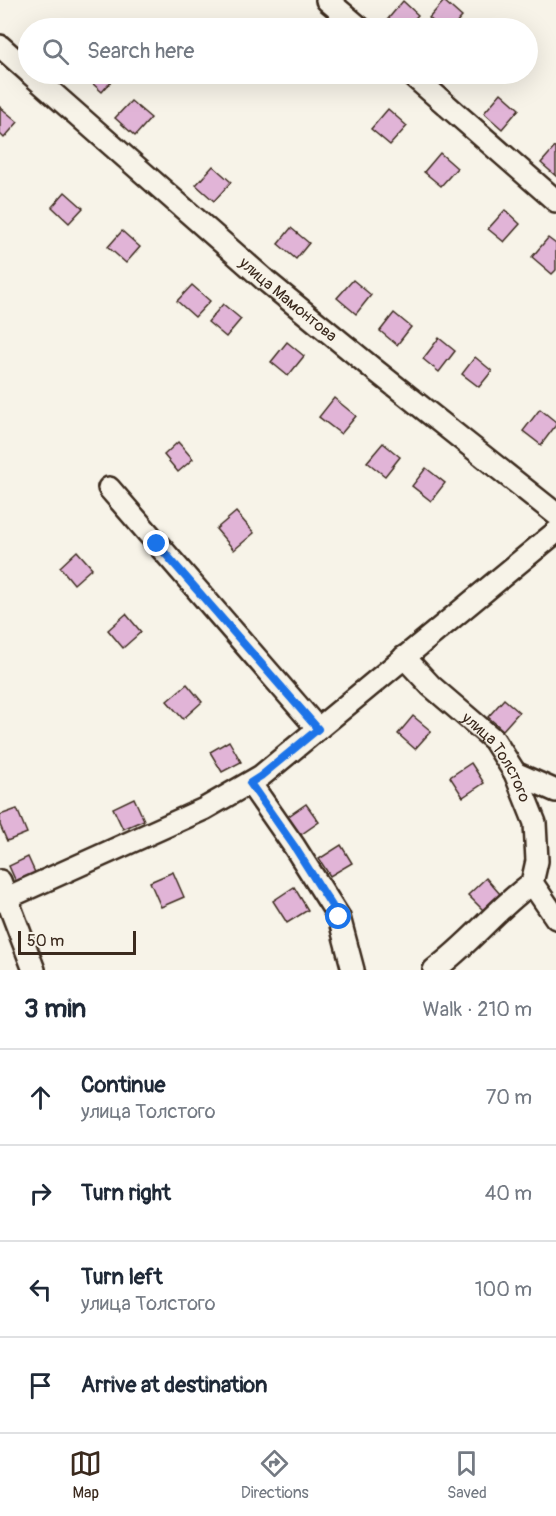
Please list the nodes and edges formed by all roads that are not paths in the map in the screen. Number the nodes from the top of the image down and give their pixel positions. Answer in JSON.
{"nodes":[{"id":1,"x":327,"y":0,"type":"edge"},
{"id":2,"x":348,"y":18,"type":"edge"},
{"id":3,"x":0,"y":46,"type":"edge"},
{"id":4,"x":18,"y":62,"type":"edge"},
{"id":5,"x":44,"y":84,"type":"edge"},
{"id":6,"x":422,"y":84,"type":"edge"},
{"id":7,"x":556,"y":201,"type":"edge"},
{"id":8,"x":109,"y":488,"type":"dead end"},
{"id":9,"x":556,"y":514,"type":"edge"},
{"id":10,"x":556,"y":532,"type":"edge"},
{"id":11,"x":404,"y":657,"type":"junction"},
{"id":12,"x":318,"y":729,"type":"junction"},
{"id":13,"x":515,"y":773,"type":"junction"},
{"id":14,"x":250,"y":783,"type":"junction"},
{"id":15,"x":556,"y":790,"type":"edge"},
{"id":16,"x":532,"y":883,"type":"junction"},
{"id":17,"x":2,"y":893,"type":"edge"},
{"id":18,"x":556,"y":918,"type":"edge"},
{"id":19,"x":34,"y":970,"type":"edge"},
{"id":20,"x":353,"y":970,"type":"edge"},
{"id":21,"x":434,"y":970,"type":"edge"}],
"edges":[{"from":1,"to":2,"type":"street"},
{"from":3,"to":4,"type":"street","name":"улица Мамонтова"},
{"from":5,"to":9,"type":"street","name":"улица Мамонтова"},
{"from":6,"to":7,"type":"street"},
{"from":8,"to":12,"type":"street"},
{"from":10,"to":11,"type":"street"},
{"from":11,"to":12,"type":"street"},
{"from":11,"to":13,"type":"street","name":"улица Толстого"},
{"from":12,"to":14,"type":"street"},
{"from":13,"to":15,"type":"street"},
{"from":13,"to":16,"type":"street","name":"улица Толстого"},
{"from":14,"to":17,"type":"street"},
{"from":14,"to":20,"type":"street"},
{"from":16,"to":18,"type":"street"},
{"from":16,"to":21,"type":"street"},
{"from":17,"to":19,"type":"street"}]}
